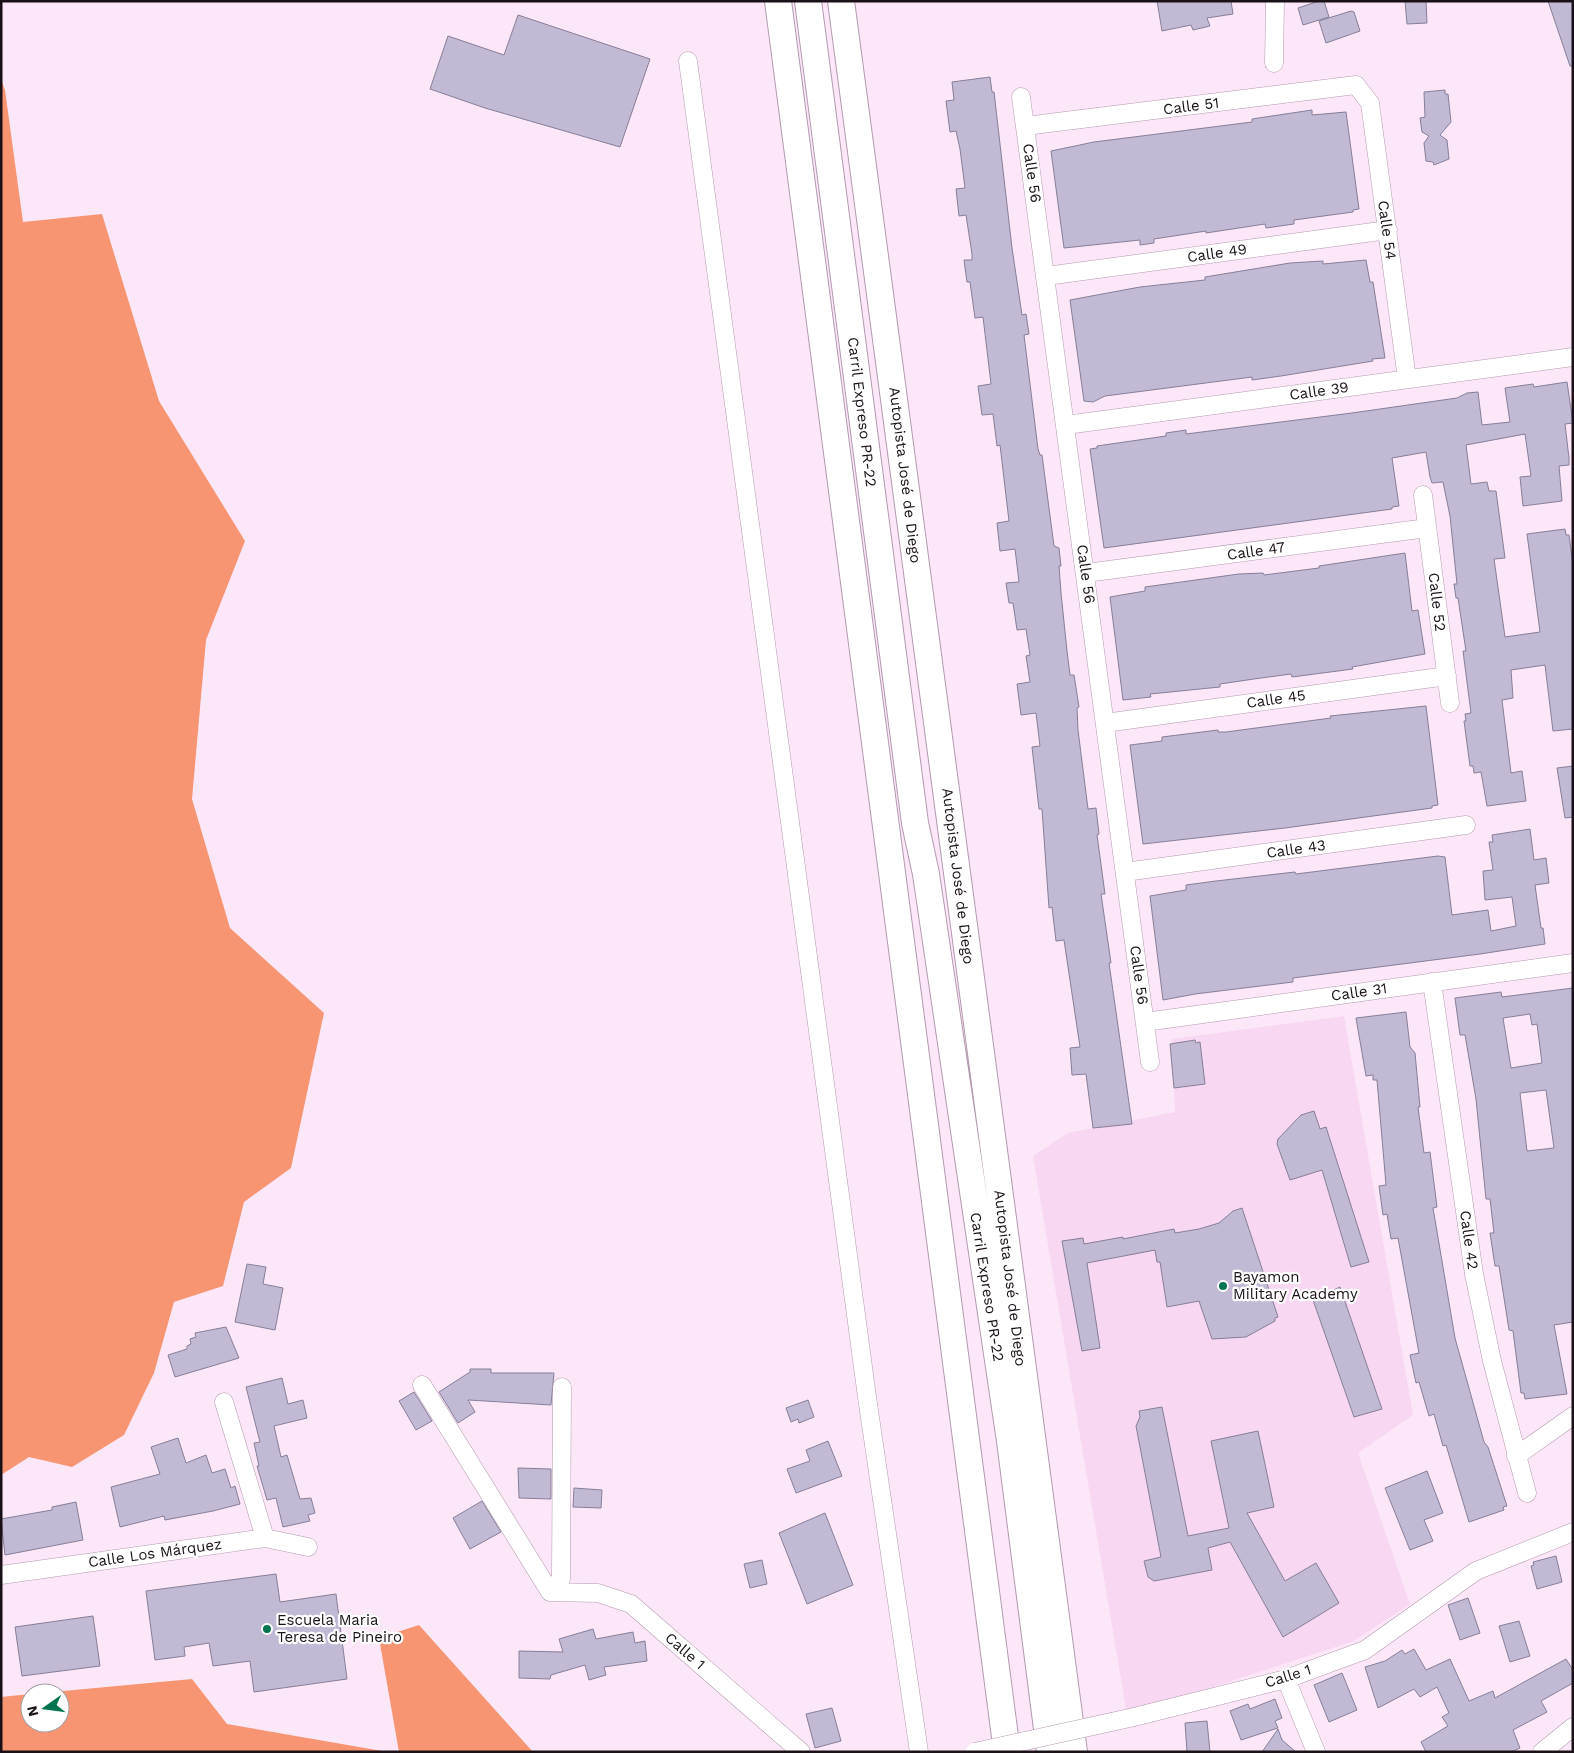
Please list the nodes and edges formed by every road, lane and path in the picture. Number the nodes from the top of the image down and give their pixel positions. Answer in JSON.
{"nodes":[{"id":1,"x":778,"y":1,"type":"edge"},
{"id":2,"x":808,"y":1,"type":"edge"},
{"id":3,"x":841,"y":1,"type":"edge"},
{"id":4,"x":1274,"y":1,"type":"edge"},
{"id":5,"x":688,"y":61,"type":"dead end"},
{"id":6,"x":1274,"y":63,"type":"dead end"},
{"id":7,"x":1356,"y":85,"type":"joint"},
{"id":8,"x":1021,"y":97,"type":"dead end"},
{"id":9,"x":1025,"y":126,"type":"junction"},
{"id":10,"x":1388,"y":230,"type":"junction"},
{"id":11,"x":1046,"y":276,"type":"junction"},
{"id":12,"x":1573,"y":357,"type":"edge"},
{"id":13,"x":1407,"y":379,"type":"junction"},
{"id":14,"x":1066,"y":424,"type":"junction"},
{"id":15,"x":1423,"y":495,"type":"dead end"},
{"id":16,"x":1427,"y":528,"type":"junction"},
{"id":17,"x":1086,"y":573,"type":"junction"},
{"id":18,"x":1446,"y":676,"type":"junction"},
{"id":19,"x":1450,"y":703,"type":"dead end"},
{"id":20,"x":1105,"y":723,"type":"junction"},
{"id":21,"x":915,"y":823,"type":"junction"},
{"id":22,"x":1466,"y":825,"type":"dead end"},
{"id":23,"x":1125,"y":872,"type":"junction"},
{"id":24,"x":1573,"y":963,"type":"edge"},
{"id":25,"x":1432,"y":982,"type":"junction"},
{"id":26,"x":1145,"y":1022,"type":"junction"},
{"id":27,"x":1150,"y":1062,"type":"dead end"},
{"id":28,"x":422,"y":1385,"type":"dead end"},
{"id":29,"x":562,"y":1387,"type":"dead end"},
{"id":30,"x":224,"y":1402,"type":"dead end"},
{"id":31,"x":1573,"y":1416,"type":"edge"},
{"id":32,"x":1516,"y":1456,"type":"junction"},
{"id":33,"x":1527,"y":1493,"type":"dead end"},
{"id":34,"x":1573,"y":1532,"type":"edge"},
{"id":35,"x":266,"y":1538,"type":"junction"},
{"id":36,"x":308,"y":1547,"type":"dead end"},
{"id":37,"x":1,"y":1575,"type":"edge"},
{"id":38,"x":550,"y":1592,"type":"junction"},
{"id":39,"x":1286,"y":1679,"type":"junction"},
{"id":40,"x":1573,"y":1727,"type":"edge"},
{"id":41,"x":801,"y":1752,"type":"edge"},
{"id":42,"x":919,"y":1752,"type":"edge"},
{"id":43,"x":975,"y":1752,"type":"edge"},
{"id":44,"x":1007,"y":1752,"type":"edge"},
{"id":45,"x":1033,"y":1752,"type":"edge"},
{"id":46,"x":1050,"y":1752,"type":"edge"},
{"id":47,"x":1074,"y":1752,"type":"edge"},
{"id":48,"x":1316,"y":1752,"type":"edge"},
{"id":49,"x":1542,"y":1752,"type":"edge"}],
"edges":[{"from":1,"to":44,"type":"highway"},
{"from":2,"to":21,"type":"highway","name":"Carril Expreso PR-22"},
{"from":3,"to":47,"type":"highway","name":"Autopista José de Diego"},
{"from":4,"to":6,"type":"street"},
{"from":5,"to":42,"type":"street"},
{"from":7,"to":9,"type":"street","name":"Calle 51"},
{"from":7,"to":10,"type":"street","name":"Calle 54"},
{"from":8,"to":9,"type":"street","name":"Calle 56"},
{"from":9,"to":11,"type":"street","name":"Calle 56"},
{"from":10,"to":11,"type":"street","name":"Calle 49"},
{"from":10,"to":13,"type":"street","name":"Calle 54"},
{"from":11,"to":14,"type":"street","name":"Calle 56"},
{"from":12,"to":13,"type":"street","name":"Calle 39"},
{"from":13,"to":14,"type":"street","name":"Calle 39"},
{"from":14,"to":17,"type":"street","name":"Calle 56"},
{"from":15,"to":16,"type":"street","name":"Calle 52"},
{"from":16,"to":17,"type":"street","name":"Calle 47"},
{"from":16,"to":18,"type":"street","name":"Calle 52"},
{"from":17,"to":20,"type":"street","name":"Calle 56"},
{"from":18,"to":19,"type":"street","name":"Calle 52"},
{"from":18,"to":20,"type":"street","name":"Calle 45"},
{"from":20,"to":23,"type":"street","name":"Calle 56"},
{"from":21,"to":45,"type":"highway","name":"Carril Expreso PR-22"},
{"from":21,"to":46,"type":"highway","name":"Carril Expreso PR-22"},
{"from":22,"to":23,"type":"street","name":"Calle 43"},
{"from":23,"to":26,"type":"street","name":"Calle 56"},
{"from":24,"to":25,"type":"street","name":"Calle 31"},
{"from":25,"to":26,"type":"street","name":"Calle 31"},
{"from":25,"to":32,"type":"street","name":"Calle 42"},
{"from":26,"to":27,"type":"street","name":"Calle 56"},
{"from":28,"to":38,"type":"street"},
{"from":29,"to":38,"type":"street"},
{"from":30,"to":35,"type":"street"},
{"from":31,"to":32,"type":"street"},
{"from":32,"to":33,"type":"street","name":"Calle 42"},
{"from":34,"to":39,"type":"street","name":"Calle 1"},
{"from":35,"to":36,"type":"street","name":"Calle Los Márquez"},
{"from":35,"to":37,"type":"street","name":"Calle Los Márquez"},
{"from":38,"to":41,"type":"street","name":"Calle 1"},
{"from":39,"to":43,"type":"street","name":"Calle 1","bridge":true},
{"from":39,"to":48,"type":"street"},
{"from":40,"to":49,"type":"street"}]}
